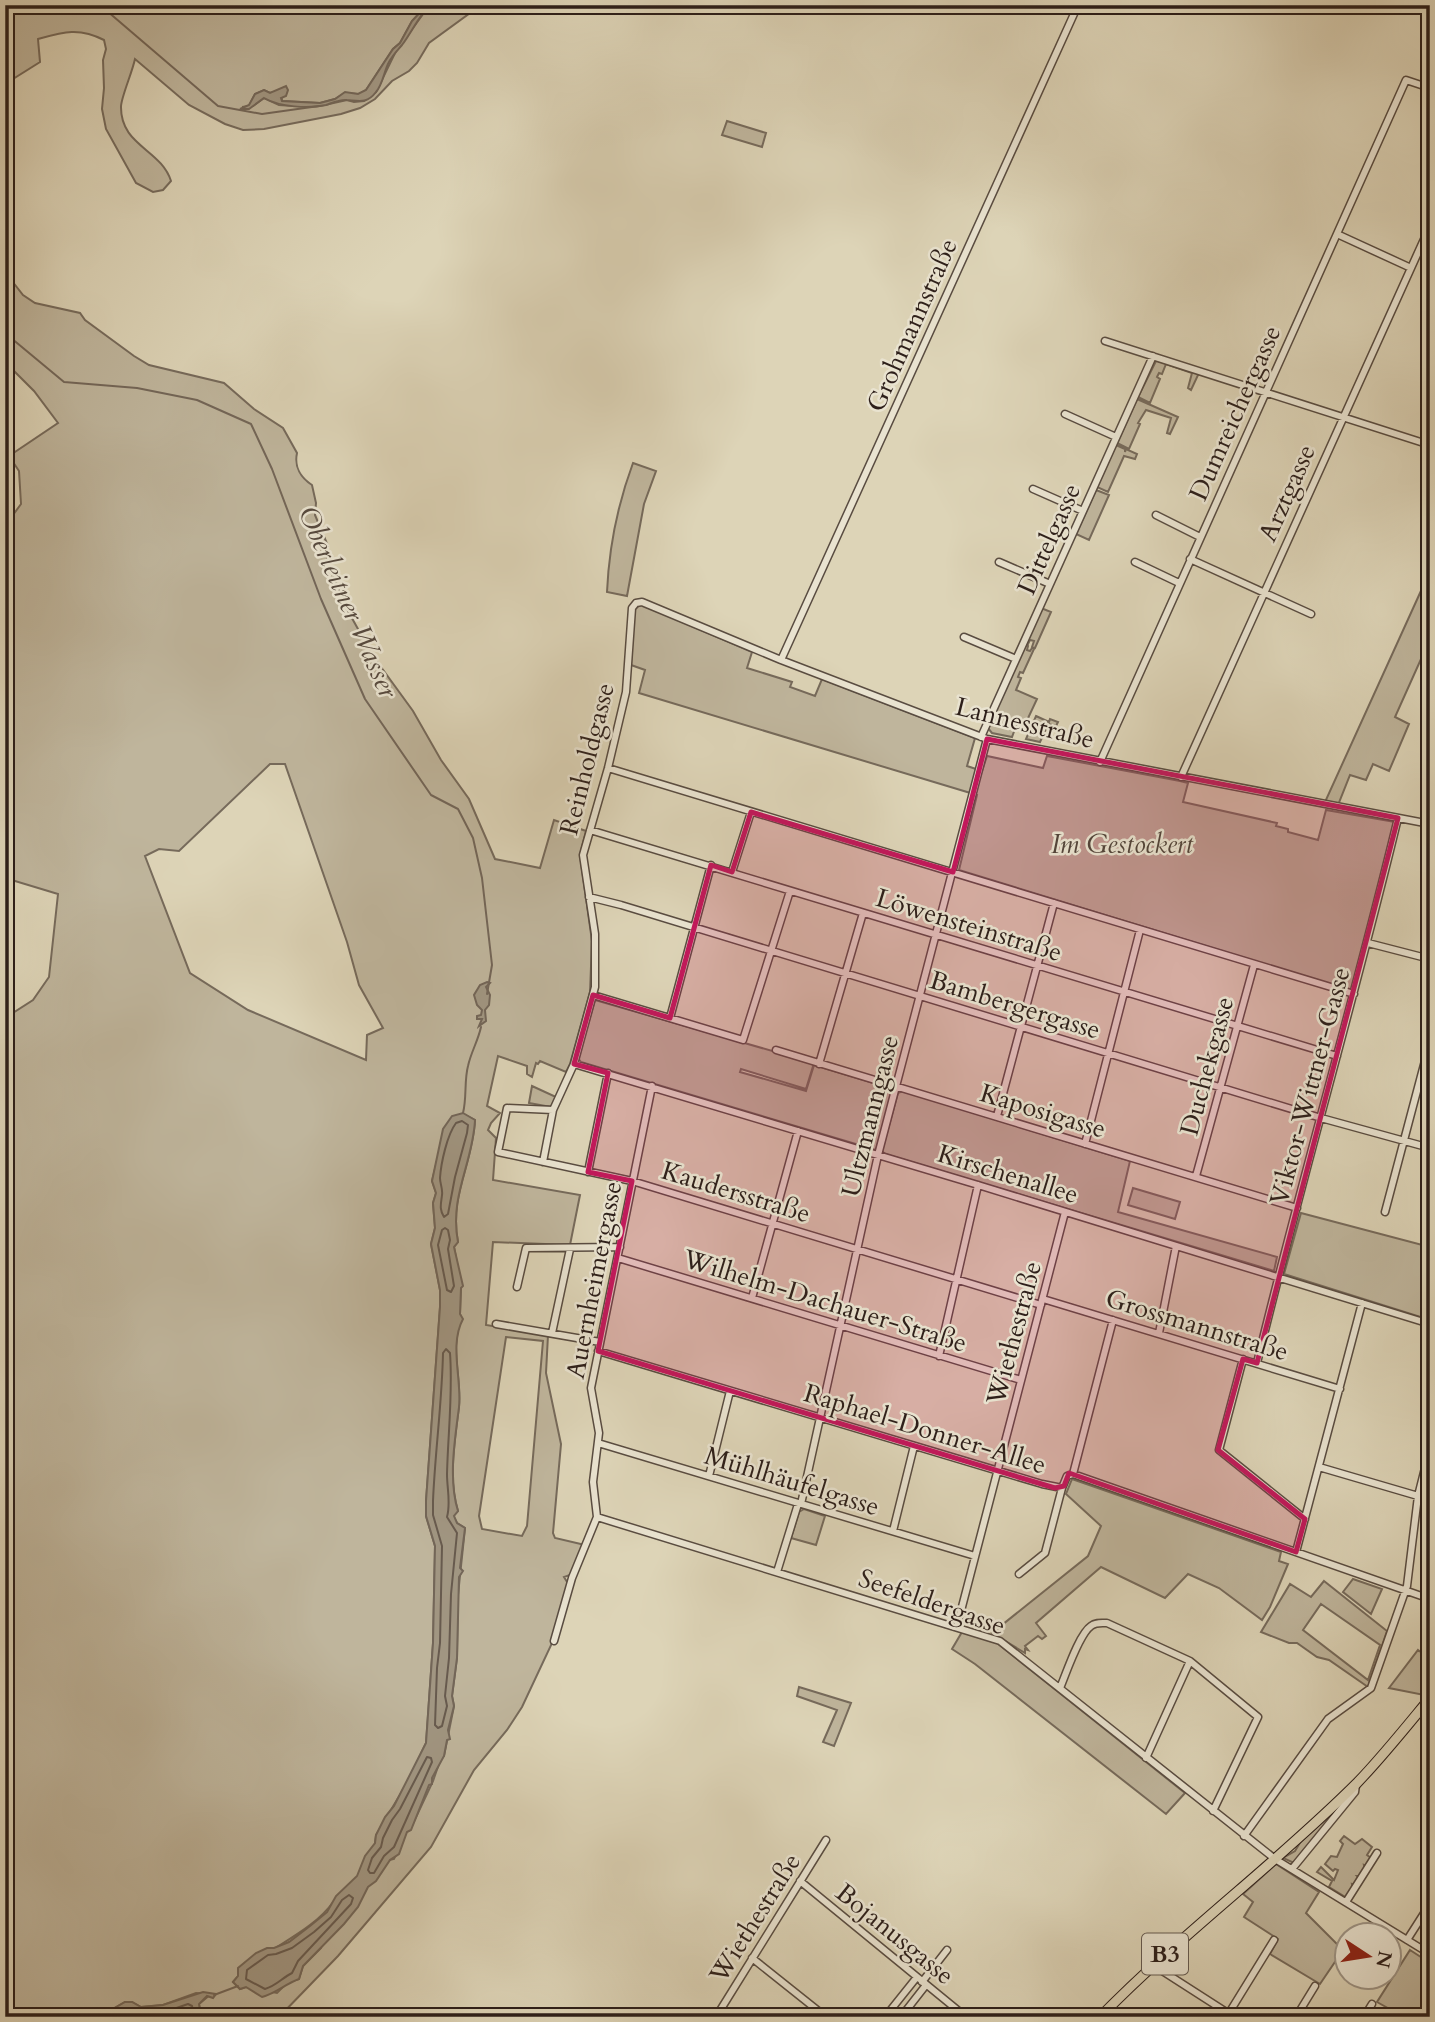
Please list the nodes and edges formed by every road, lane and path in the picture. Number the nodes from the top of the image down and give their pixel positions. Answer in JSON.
{"nodes":[{"id":1,"x":1078,"y":5,"type":"edge"},
{"id":2,"x":1430,"y":88,"type":"edge"},
{"id":3,"x":1430,"y":226,"type":"edge"},
{"id":4,"x":1336,"y":234,"type":"junction"},
{"id":5,"x":1411,"y":268,"type":"junction"},
{"id":6,"x":1105,"y":341,"type":"dead end"},
{"id":7,"x":1153,"y":356,"type":"junction"},
{"id":8,"x":1265,"y":392,"type":"junction"},
{"id":9,"x":1065,"y":414,"type":"dead end"},
{"id":10,"x":1343,"y":417,"type":"junction"},
{"id":11,"x":1116,"y":437,"type":"junction"},
{"id":12,"x":1429,"y":444,"type":"edge"},
{"id":13,"x":1033,"y":489,"type":"dead end"},
{"id":14,"x":1083,"y":511,"type":"junction"},
{"id":15,"x":1156,"y":516,"type":"dead end"},
{"id":16,"x":1200,"y":537,"type":"junction"},
{"id":17,"x":1190,"y":559,"type":"junction"},
{"id":18,"x":999,"y":562,"type":"dead end"},
{"id":19,"x":1135,"y":562,"type":"dead end"},
{"id":20,"x":1179,"y":583,"type":"junction"},
{"id":21,"x":1050,"y":584,"type":"junction"},
{"id":22,"x":1264,"y":593,"type":"junction"},
{"id":23,"x":632,"y":608,"type":"joint"},
{"id":24,"x":1311,"y":614,"type":"dead end"},
{"id":25,"x":964,"y":636,"type":"dead end"},
{"id":26,"x":1016,"y":659,"type":"junction"},
{"id":27,"x":781,"y":660,"type":"junction"},
{"id":28,"x":984,"y":738,"type":"junction"},
{"id":29,"x":1100,"y":762,"type":"junction"},
{"id":30,"x":608,"y":768,"type":"junction"},
{"id":31,"x":1181,"y":777,"type":"junction"},
{"id":32,"x":751,"y":812,"type":"junction"},
{"id":33,"x":1398,"y":818,"type":"junction"},
{"id":34,"x":1430,"y":824,"type":"edge"},
{"id":35,"x":590,"y":830,"type":"junction"},
{"id":36,"x":711,"y":865,"type":"junction"},
{"id":37,"x":732,"y":872,"type":"junction"},
{"id":38,"x":953,"y":872,"type":"junction"},
{"id":39,"x":790,"y":891,"type":"junction"},
{"id":40,"x":589,"y":897,"type":"junction"},
{"id":41,"x":1054,"y":903,"type":"junction"},
{"id":42,"x":863,"y":913,"type":"junction"},
{"id":43,"x":694,"y":928,"type":"junction"},
{"id":44,"x":1140,"y":930,"type":"junction"},
{"id":45,"x":937,"y":934,"type":"junction"},
{"id":46,"x":1368,"y":943,"type":"junction"},
{"id":47,"x":771,"y":951,"type":"junction"},
{"id":48,"x":1430,"y":960,"type":"edge"},
{"id":49,"x":1254,"y":965,"type":"junction"},
{"id":50,"x":1038,"y":966,"type":"junction"},
{"id":51,"x":846,"y":974,"type":"junction"},
{"id":52,"x":1124,"y":992,"type":"junction"},
{"id":53,"x":1354,"y":994,"type":"junction"},
{"id":54,"x":593,"y":995,"type":"junction"},
{"id":55,"x":921,"y":997,"type":"junction"},
{"id":56,"x":670,"y":1018,"type":"junction"},
{"id":57,"x":1020,"y":1026,"type":"junction"},
{"id":58,"x":1237,"y":1027,"type":"junction"},
{"id":59,"x":1430,"y":1042,"type":"edge"},
{"id":60,"x":776,"y":1050,"type":"dead end"},
{"id":61,"x":1108,"y":1054,"type":"junction"},
{"id":62,"x":1337,"y":1056,"type":"junction"},
{"id":63,"x":819,"y":1064,"type":"junction"},
{"id":64,"x":574,"y":1065,"type":"junction"},
{"id":65,"x":608,"y":1073,"type":"junction"},
{"id":66,"x":652,"y":1086,"type":"junction"},
{"id":67,"x":897,"y":1087,"type":"junction"},
{"id":68,"x":1220,"y":1088,"type":"junction"},
{"id":69,"x":553,"y":1110,"type":"junction"},
{"id":70,"x":997,"y":1116,"type":"junction"},
{"id":71,"x":1321,"y":1118,"type":"junction"},
{"id":72,"x":798,"y":1131,"type":"junction"},
{"id":73,"x":1404,"y":1141,"type":"junction"},
{"id":74,"x":1085,"y":1144,"type":"junction"},
{"id":75,"x":1430,"y":1148,"type":"edge"},
{"id":76,"x":878,"y":1155,"type":"junction"},
{"id":77,"x":543,"y":1162,"type":"junction"},
{"id":78,"x":588,"y":1172,"type":"junction"},
{"id":79,"x":1196,"y":1176,"type":"junction"},
{"id":80,"x":632,"y":1181,"type":"junction"},
{"id":81,"x":978,"y":1185,"type":"junction"},
{"id":82,"x":1297,"y":1208,"type":"junction"},
{"id":83,"x":1065,"y":1212,"type":"junction"},
{"id":84,"x":1385,"y":1212,"type":"dead end"},
{"id":85,"x":772,"y":1222,"type":"junction"},
{"id":86,"x":1177,"y":1246,"type":"junction"},
{"id":87,"x":620,"y":1247,"type":"junction"},
{"id":88,"x":570,"y":1248,"type":"junction"},
{"id":89,"x":858,"y":1249,"type":"junction"},
{"id":90,"x":618,"y":1258,"type":"junction"},
{"id":91,"x":956,"y":1279,"type":"junction"},
{"id":92,"x":1278,"y":1279,"type":"junction"},
{"id":93,"x":517,"y":1287,"type":"dead end"},
{"id":94,"x":752,"y":1298,"type":"junction"},
{"id":95,"x":1042,"y":1302,"type":"junction"},
{"id":96,"x":1362,"y":1303,"type":"junction"},
{"id":97,"x":1113,"y":1320,"type":"junction"},
{"id":98,"x":496,"y":1324,"type":"dead end"},
{"id":99,"x":1430,"y":1324,"type":"edge"},
{"id":100,"x":841,"y":1326,"type":"junction"},
{"id":101,"x":552,"y":1333,"type":"junction"},
{"id":102,"x":1159,"y":1333,"type":"junction"},
{"id":103,"x":600,"y":1342,"type":"junction"},
{"id":104,"x":598,"y":1350,"type":"junction"},
{"id":105,"x":939,"y":1356,"type":"junction"},
{"id":106,"x":1243,"y":1359,"type":"junction"},
{"id":107,"x":1257,"y":1363,"type":"junction"},
{"id":108,"x":1021,"y":1380,"type":"junction"},
{"id":109,"x":1340,"y":1389,"type":"junction"},
{"id":110,"x":730,"y":1391,"type":"junction"},
{"id":111,"x":820,"y":1418,"type":"junction"},
{"id":112,"x":598,"y":1443,"type":"junction"},
{"id":113,"x":914,"y":1446,"type":"junction"},
{"id":114,"x":1430,"y":1448,"type":"edge"},
{"id":115,"x":1319,"y":1467,"type":"junction"},
{"id":116,"x":998,"y":1472,"type":"junction"},
{"id":117,"x":1073,"y":1474,"type":"junction"},
{"id":118,"x":709,"y":1476,"type":"junction"},
{"id":119,"x":1062,"y":1488,"type":"junction"},
{"id":120,"x":1418,"y":1496,"type":"junction"},
{"id":121,"x":800,"y":1504,"type":"junction"},
{"id":122,"x":597,"y":1517,"type":"junction"},
{"id":123,"x":1305,"y":1519,"type":"junction"},
{"id":124,"x":893,"y":1531,"type":"junction"},
{"id":125,"x":1296,"y":1552,"type":"junction"},
{"id":126,"x":975,"y":1556,"type":"junction"},
{"id":127,"x":777,"y":1572,"type":"junction"},
{"id":128,"x":1019,"y":1574,"type":"dead end"},
{"id":129,"x":1405,"y":1590,"type":"junction"},
{"id":130,"x":1430,"y":1599,"type":"edge"},
{"id":131,"x":957,"y":1626,"type":"junction"},
{"id":132,"x":554,"y":1641,"type":"dead end"},
{"id":133,"x":1190,"y":1661,"type":"junction"},
{"id":134,"x":1059,"y":1688,"type":"junction"},
{"id":135,"x":1430,"y":1698,"type":"edge"},
{"id":136,"x":1146,"y":1758,"type":"junction"},
{"id":137,"x":1356,"y":1784,"type":"junction"},
{"id":138,"x":1213,"y":1811,"type":"junction"},
{"id":139,"x":1244,"y":1836,"type":"junction"},
{"id":140,"x":827,"y":1840,"type":"dead end"},
{"id":141,"x":1377,"y":1853,"type":"dead end"},
{"id":142,"x":1275,"y":1859,"type":"junction"},
{"id":143,"x":1292,"y":1869,"type":"junction"},
{"id":144,"x":800,"y":1881,"type":"junction"},
{"id":145,"x":1346,"y":1902,"type":"junction"},
{"id":146,"x":1430,"y":1905,"type":"edge"},
{"id":147,"x":1274,"y":1940,"type":"dead end"},
{"id":148,"x":1407,"y":1940,"type":"junction"},
{"id":149,"x":947,"y":1950,"type":"dead end"},
{"id":150,"x":1430,"y":1954,"type":"edge"},
{"id":151,"x":752,"y":1958,"type":"junction"},
{"id":152,"x":1153,"y":1965,"type":"junction"},
{"id":153,"x":922,"y":1981,"type":"junction"},
{"id":154,"x":1315,"y":1986,"type":"dead end"},
{"id":155,"x":1372,"y":2004,"type":"dead end"},
{"id":156,"x":1232,"y":2015,"type":"edge"},
{"id":157,"x":716,"y":2017,"type":"edge"},
{"id":158,"x":826,"y":2017,"type":"edge"},
{"id":159,"x":885,"y":2017,"type":"edge"},
{"id":160,"x":901,"y":2017,"type":"edge"},
{"id":161,"x":966,"y":2017,"type":"edge"},
{"id":162,"x":1100,"y":2017,"type":"edge"},
{"id":163,"x":1296,"y":2017,"type":"edge"},
{"id":164,"x":1364,"y":2017,"type":"edge"}],
"edges":[{"from":1,"to":27,"type":"street","name":"Grohmannstraße"},
{"from":2,"to":4,"type":"street","name":"Dumreichergasse"},
{"from":3,"to":5,"type":"street","name":"Arztgasse"},
{"from":4,"to":5,"type":"street"},
{"from":4,"to":8,"type":"street","name":"Dumreichergasse"},
{"from":5,"to":10,"type":"street","name":"Arztgasse"},
{"from":6,"to":7,"type":"street"},
{"from":7,"to":8,"type":"street"},
{"from":7,"to":11,"type":"street","name":"Dittelgasse"},
{"from":8,"to":10,"type":"street"},
{"from":8,"to":16,"type":"street","name":"Dumreichergasse"},
{"from":9,"to":11,"type":"street"},
{"from":10,"to":12,"type":"street"},
{"from":10,"to":22,"type":"street","name":"Arztgasse"},
{"from":11,"to":14,"type":"street","name":"Dittelgasse"},
{"from":13,"to":14,"type":"street"},
{"from":14,"to":21,"type":"street","name":"Dittelgasse"},
{"from":15,"to":16,"type":"street"},
{"from":16,"to":17,"type":"street","name":"Dumreichergasse"},
{"from":17,"to":20,"type":"street","name":"Dumreichergasse"},
{"from":17,"to":22,"type":"street"},
{"from":18,"to":21,"type":"street"},
{"from":19,"to":20,"type":"street"},
{"from":20,"to":29,"type":"street","name":"Dumreichergasse"},
{"from":21,"to":26,"type":"street","name":"Dittelgasse"},
{"from":22,"to":24,"type":"street"},
{"from":22,"to":31,"type":"street","name":"Arztgasse"},
{"from":23,"to":27,"type":"street","name":"Lannesstraße"},
{"from":23,"to":30,"type":"street","name":"Reinholdgasse"},
{"from":25,"to":26,"type":"street"},
{"from":26,"to":28,"type":"street","name":"Dittelgasse"},
{"from":27,"to":28,"type":"street","name":"Lannesstraße"},
{"from":28,"to":29,"type":"street","name":"Lannesstraße"},
{"from":28,"to":38,"type":"street","name":"Ultzmanngasse"},
{"from":29,"to":31,"type":"street","name":"Lannesstraße"},
{"from":30,"to":32,"type":"street"},
{"from":30,"to":35,"type":"street","name":"Reinholdgasse"},
{"from":31,"to":33,"type":"street","name":"Lannesstraße"},
{"from":32,"to":37,"type":"street"},
{"from":32,"to":38,"type":"street"},
{"from":33,"to":34,"type":"street","name":"Lannesstraße"},
{"from":33,"to":46,"type":"street","name":"Viktor-Wittner-Gasse"},
{"from":35,"to":36,"type":"street","name":"Löwensteinstraße"},
{"from":35,"to":40,"type":"street","name":"Reinholdgasse"},
{"from":36,"to":37,"type":"street","name":"Löwensteinstraße"},
{"from":36,"to":43,"type":"street"},
{"from":37,"to":39,"type":"street","name":"Löwensteinstraße"},
{"from":38,"to":41,"type":"street"},
{"from":38,"to":45,"type":"street","name":"Ultzmanngasse"},
{"from":39,"to":42,"type":"street","name":"Löwensteinstraße"},
{"from":39,"to":47,"type":"street"},
{"from":40,"to":43,"type":"street","name":"Bambergergasse"},
{"from":40,"to":54,"type":"street","name":"Reinholdgasse"},
{"from":41,"to":44,"type":"street"},
{"from":41,"to":50,"type":"street"},
{"from":42,"to":45,"type":"street","name":"Löwensteinstraße"},
{"from":42,"to":51,"type":"street"},
{"from":43,"to":47,"type":"street","name":"Bambergergasse"},
{"from":43,"to":56,"type":"street"},
{"from":44,"to":49,"type":"street"},
{"from":44,"to":52,"type":"street"},
{"from":45,"to":50,"type":"street","name":"Löwensteinstraße"},
{"from":45,"to":55,"type":"street","name":"Ultzmanngasse"},
{"from":46,"to":48,"type":"street"},
{"from":46,"to":53,"type":"street","name":"Viktor-Wittner-Gasse"},
{"from":47,"to":51,"type":"street","name":"Bambergergasse"},
{"from":47,"to":56,"type":"street"},
{"from":49,"to":53,"type":"street"},
{"from":49,"to":58,"type":"street","name":"Duchekgasse"},
{"from":50,"to":52,"type":"street","name":"Löwensteinstraße"},
{"from":50,"to":57,"type":"street"},
{"from":51,"to":55,"type":"street","name":"Bambergergasse"},
{"from":51,"to":63,"type":"street"},
{"from":52,"to":58,"type":"street","name":"Löwensteinstraße"},
{"from":52,"to":61,"type":"street"},
{"from":53,"to":62,"type":"street","name":"Viktor-Wittner-Gasse"},
{"from":54,"to":56,"type":"street"},
{"from":54,"to":64,"type":"street","name":"Reinholdgasse"},
{"from":55,"to":57,"type":"street","name":"Bambergergasse"},
{"from":55,"to":67,"type":"street","name":"Ultzmanngasse"},
{"from":57,"to":61,"type":"street","name":"Bambergergasse"},
{"from":57,"to":70,"type":"street"},
{"from":58,"to":62,"type":"street","name":"Löwensteinstraße"},
{"from":58,"to":68,"type":"street","name":"Duchekgasse"},
{"from":59,"to":73,"type":"street"},
{"from":60,"to":63,"type":"street","name":"Kaposigasse"},
{"from":61,"to":68,"type":"street","name":"Bambergergasse"},
{"from":61,"to":74,"type":"street"},
{"from":62,"to":71,"type":"street","name":"Viktor-Wittner-Gasse"},
{"from":63,"to":67,"type":"street","name":"Kaposigasse"},
{"from":64,"to":65,"type":"street","name":"Kirschenallee"},
{"from":64,"to":69,"type":"street","name":"Reinholdgasse"},
{"from":65,"to":66,"type":"street","name":"Kirschenallee"},
{"from":65,"to":78,"type":"street"},
{"from":66,"to":72,"type":"street","name":"Kirschenallee"},
{"from":66,"to":80,"type":"street","name":"Auernheimergasse"},
{"from":67,"to":70,"type":"street","name":"Kaposigasse"},
{"from":67,"to":76,"type":"street","name":"Ultzmanngasse"},
{"from":68,"to":71,"type":"street","name":"Bambergergasse"},
{"from":68,"to":79,"type":"street","name":"Duchekgasse"},
{"from":69,"to":77,"type":"street","name":"Reinholdgasse"},
{"from":69,"to":77,"type":"street","name":"Kaudersstraße"},
{"from":70,"to":74,"type":"street","name":"Kaposigasse"},
{"from":71,"to":73,"type":"street","name":"Bambergergasse"},
{"from":71,"to":82,"type":"street","name":"Viktor-Wittner-Gasse"},
{"from":72,"to":76,"type":"street","name":"Kirschenallee"},
{"from":72,"to":85,"type":"street"},
{"from":73,"to":75,"type":"street","name":"Bambergergasse"},
{"from":73,"to":84,"type":"street"},
{"from":74,"to":79,"type":"street","name":"Kaposigasse"},
{"from":76,"to":81,"type":"street","name":"Kirschenallee"},
{"from":76,"to":89,"type":"street","name":"Ultzmanngasse"},
{"from":77,"to":78,"type":"street","name":"Kaudersstraße"},
{"from":78,"to":80,"type":"street","name":"Kaudersstraße"},
{"from":79,"to":82,"type":"street","name":"Kaposigasse"},
{"from":80,"to":85,"type":"street","name":"Kaudersstraße"},
{"from":80,"to":87,"type":"street","name":"Auernheimergasse"},
{"from":81,"to":83,"type":"street","name":"Kirschenallee"},
{"from":81,"to":91,"type":"street"},
{"from":82,"to":92,"type":"street","name":"Viktor-Wittner-Gasse"},
{"from":83,"to":86,"type":"street","name":"Kirschenallee"},
{"from":83,"to":95,"type":"street","name":"Wiethestraße"},
{"from":85,"to":89,"type":"street","name":"Kaudersstraße"},
{"from":85,"to":94,"type":"street"},
{"from":86,"to":92,"type":"street","name":"Kirschenallee"},
{"from":86,"to":102,"type":"street"},
{"from":87,"to":88,"type":"street"},
{"from":87,"to":90,"type":"street","name":"Auernheimergasse"},
{"from":88,"to":93,"type":"street"},
{"from":88,"to":101,"type":"street"},
{"from":89,"to":91,"type":"street","name":"Kaudersstraße"},
{"from":89,"to":100,"type":"street","name":"Ultzmanngasse"},
{"from":90,"to":94,"type":"street","name":"Wilhelm-Dachauer-Straße"},
{"from":90,"to":103,"type":"street","name":"Auernheimergasse"},
{"from":91,"to":95,"type":"street","name":"Kaudersstraße"},
{"from":91,"to":105,"type":"street"},
{"from":92,"to":96,"type":"street","name":"Kirschenallee"},
{"from":92,"to":107,"type":"street","name":"Viktor-Wittner-Gasse"},
{"from":94,"to":100,"type":"street","name":"Wilhelm-Dachauer-Straße"},
{"from":95,"to":97,"type":"street","name":"Grossmannstraße"},
{"from":95,"to":108,"type":"street","name":"Wiethestraße"},
{"from":96,"to":99,"type":"street","name":"Kirschenallee"},
{"from":96,"to":109,"type":"street"},
{"from":97,"to":102,"type":"street","name":"Grossmannstraße"},
{"from":97,"to":117,"type":"street"},
{"from":98,"to":101,"type":"street"},
{"from":100,"to":105,"type":"street","name":"Wilhelm-Dachauer-Straße"},
{"from":100,"to":111,"type":"street","name":"Ultzmanngasse"},
{"from":101,"to":103,"type":"street"},
{"from":102,"to":106,"type":"street","name":"Grossmannstraße"},
{"from":103,"to":104,"type":"street","name":"Auernheimergasse"},
{"from":104,"to":110,"type":"street","name":"Raphael-Donner-Allee"},
{"from":104,"to":112,"type":"street","name":"Auernheimergasse"},
{"from":105,"to":108,"type":"street","name":"Wilhelm-Dachauer-Straße"},
{"from":106,"to":107,"type":"street","name":"Grossmannstraße"},
{"from":106,"to":123,"type":"street"},
{"from":107,"to":109,"type":"street","name":"Grossmannstraße"},
{"from":108,"to":116,"type":"street","name":"Wiethestraße"},
{"from":109,"to":115,"type":"street"},
{"from":110,"to":111,"type":"street","name":"Raphael-Donner-Allee"},
{"from":110,"to":118,"type":"street"},
{"from":111,"to":113,"type":"street","name":"Raphael-Donner-Allee"},
{"from":111,"to":121,"type":"street","name":"Ultzmanngasse"},
{"from":112,"to":118,"type":"street","name":"Mühlhäufelgasse"},
{"from":112,"to":122,"type":"street","name":"Auernheimergasse"},
{"from":113,"to":116,"type":"street","name":"Raphael-Donner-Allee"},
{"from":113,"to":124,"type":"street"},
{"from":114,"to":120,"type":"street"},
{"from":115,"to":120,"type":"street"},
{"from":115,"to":123,"type":"street"},
{"from":116,"to":119,"type":"street","name":"Raphael-Donner-Allee"},
{"from":116,"to":126,"type":"street","name":"Wiethestraße"},
{"from":117,"to":119,"type":"street","name":"Raphael-Donner-Allee"},
{"from":117,"to":125,"type":"street","name":"Raphael-Donner-Allee"},
{"from":118,"to":121,"type":"street","name":"Mühlhäufelgasse"},
{"from":119,"to":128,"type":"street"},
{"from":120,"to":129,"type":"street"},
{"from":121,"to":124,"type":"street","name":"Mühlhäufelgasse"},
{"from":121,"to":127,"type":"street","name":"Ultzmanngasse"},
{"from":122,"to":127,"type":"street","name":"Seefeldergasse"},
{"from":122,"to":132,"type":"street","name":"Auernheimergasse"},
{"from":123,"to":125,"type":"street"},
{"from":124,"to":126,"type":"street","name":"Mühlhäufelgasse"},
{"from":125,"to":129,"type":"street","name":"Raphael-Donner-Allee"},
{"from":126,"to":131,"type":"street","name":"Wiethestraße"},
{"from":127,"to":131,"type":"street","name":"Seefeldergasse"},
{"from":129,"to":130,"type":"street","name":"Raphael-Donner-Allee"},
{"from":129,"to":139,"type":"street"},
{"from":131,"to":134,"type":"street","name":"Seefeldergasse"},
{"from":133,"to":134,"type":"street"},
{"from":133,"to":136,"type":"street"},
{"from":133,"to":138,"type":"street"},
{"from":134,"to":136,"type":"street","name":"Seefeldergasse"},
{"from":135,"to":137,"type":"main road","number":"B3"},
{"from":136,"to":138,"type":"street","name":"Seefeldergasse"},
{"from":137,"to":142,"type":"main road","number":"B3"},
{"from":137,"to":143,"type":"street"},
{"from":138,"to":139,"type":"street","name":"Seefeldergasse"},
{"from":139,"to":142,"type":"street","name":"Seefeldergasse"},
{"from":140,"to":144,"type":"street","name":"Wiethestraße"},
{"from":141,"to":145,"type":"street"},
{"from":142,"to":143,"type":"street","name":"Seefeldergasse"},
{"from":142,"to":152,"type":"main road","number":"B3"},
{"from":143,"to":145,"type":"street","name":"Seefeldergasse"},
{"from":144,"to":151,"type":"street","name":"Wiethestraße"},
{"from":144,"to":153,"type":"street","name":"Bojanusgasse"},
{"from":145,"to":148,"type":"street","name":"Seefeldergasse"},
{"from":146,"to":148,"type":"street"},
{"from":147,"to":156,"type":"street"},
{"from":148,"to":150,"type":"street","name":"Seefeldergasse"},
{"from":149,"to":153,"type":"street"},
{"from":151,"to":157,"type":"street","name":"Wiethestraße"},
{"from":151,"to":158,"type":"street"},
{"from":152,"to":156,"type":"street"},
{"from":152,"to":162,"type":"main road","number":"B3"},
{"from":153,"to":159,"type":"street"},
{"from":153,"to":160,"type":"street"},
{"from":153,"to":161,"type":"street","name":"Bojanusgasse"},
{"from":154,"to":163,"type":"street"},
{"from":155,"to":164,"type":"street"}]}
